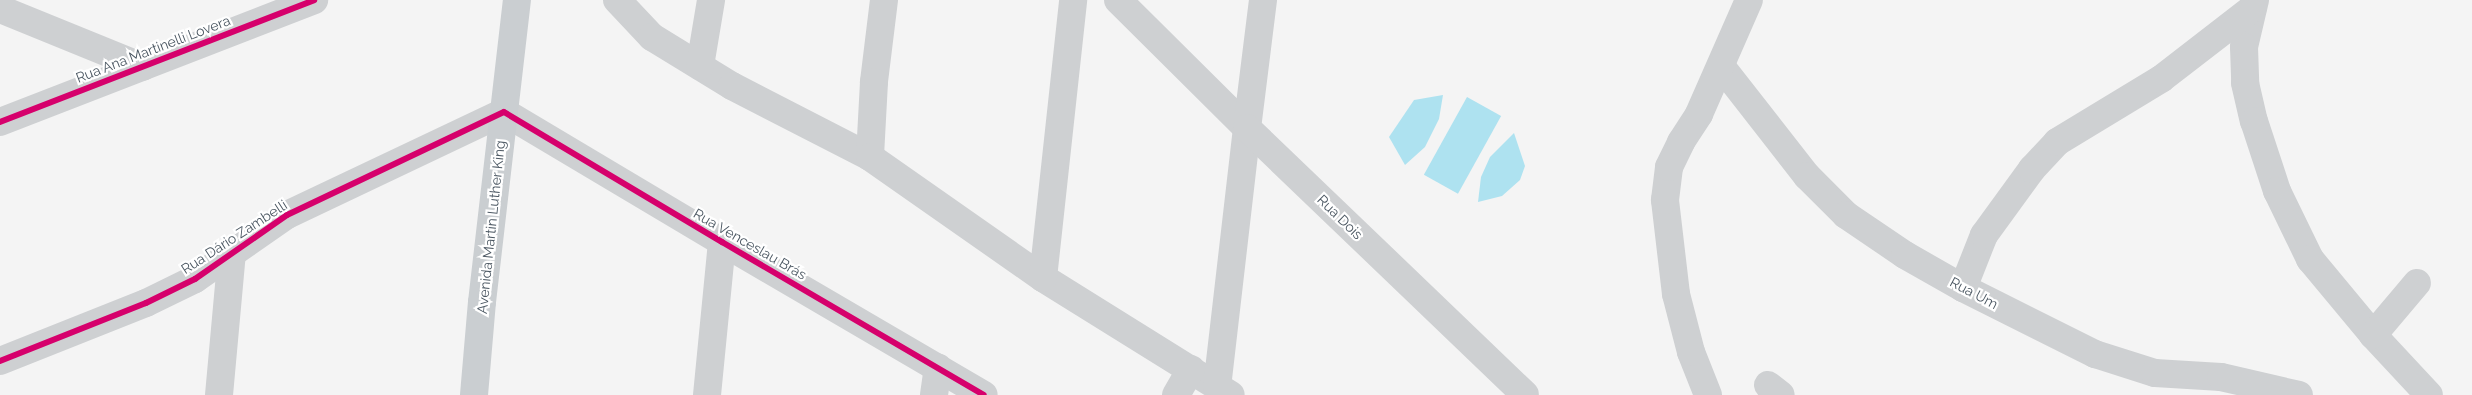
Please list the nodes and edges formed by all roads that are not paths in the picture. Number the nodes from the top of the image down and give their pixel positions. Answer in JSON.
{"nodes":[{"id":1,"x":517,"y":0,"type":"edge"},
{"id":2,"x":617,"y":0,"type":"edge"},
{"id":3,"x":711,"y":0,"type":"edge"},
{"id":4,"x":884,"y":0,"type":"edge"},
{"id":5,"x":1072,"y":0,"type":"edge"},
{"id":6,"x":1118,"y":0,"type":"edge"},
{"id":7,"x":1263,"y":0,"type":"edge"},
{"id":8,"x":1749,"y":0,"type":"edge"},
{"id":9,"x":311,"y":1,"type":"edge"},
{"id":10,"x":2254,"y":4,"type":"edge"},
{"id":11,"x":0,"y":9,"type":"edge"},
{"id":12,"x":143,"y":66,"type":"junction"},
{"id":13,"x":700,"y":66,"type":"junction"},
{"id":14,"x":1721,"y":66,"type":"junction"},
{"id":15,"x":504,"y":112,"type":"junction"},
{"id":16,"x":0,"y":122,"type":"edge"},
{"id":17,"x":1247,"y":128,"type":"junction"},
{"id":18,"x":870,"y":157,"type":"junction"},
{"id":19,"x":722,"y":242,"type":"junction"},
{"id":20,"x":232,"y":251,"type":"junction"},
{"id":21,"x":1042,"y":278,"type":"junction"},
{"id":22,"x":2417,"y":283,"type":"dead end"},
{"id":23,"x":1963,"y":288,"type":"junction"},
{"id":24,"x":2373,"y":335,"type":"junction"},
{"id":25,"x":0,"y":361,"type":"edge"},
{"id":26,"x":938,"y":367,"type":"junction"},
{"id":27,"x":1191,"y":370,"type":"junction"},
{"id":28,"x":1224,"y":390,"type":"edge"},
{"id":29,"x":219,"y":395,"type":"edge"},
{"id":30,"x":474,"y":395,"type":"edge"},
{"id":31,"x":707,"y":395,"type":"edge"},
{"id":32,"x":934,"y":395,"type":"edge"},
{"id":33,"x":984,"y":395,"type":"edge"},
{"id":34,"x":1176,"y":395,"type":"edge"},
{"id":35,"x":1525,"y":395,"type":"edge"},
{"id":36,"x":1708,"y":395,"type":"edge"},
{"id":37,"x":2299,"y":395,"type":"edge"},
{"id":38,"x":2429,"y":395,"type":"edge"}],
"edges":[{"from":1,"to":15,"type":"main road","name":"Avenida Martin Luther King"},
{"from":2,"to":13,"type":"street"},
{"from":3,"to":13,"type":"street"},
{"from":4,"to":18,"type":"street"},
{"from":5,"to":21,"type":"street"},
{"from":6,"to":17,"type":"street","name":"Rua Dois"},
{"from":7,"to":17,"type":"street"},
{"from":8,"to":14,"type":"street"},
{"from":9,"to":12,"type":"street","name":"Rua Ana Martinelli Lovera"},
{"from":10,"to":23,"type":"street"},
{"from":10,"to":24,"type":"street"},
{"from":11,"to":12,"type":"street"},
{"from":12,"to":16,"type":"street","name":"Rua Ana Martinelli Lovera"},
{"from":13,"to":18,"type":"street"},
{"from":14,"to":23,"type":"street","name":"Rua Um"},
{"from":14,"to":36,"type":"street"},
{"from":15,"to":19,"type":"street","name":"Rua Venceslau Brás"},
{"from":15,"to":20,"type":"street","name":"Rua Dário Zambelli"},
{"from":15,"to":30,"type":"main road","name":"Avenida Martin Luther King"},
{"from":17,"to":28,"type":"street"},
{"from":17,"to":35,"type":"street","name":"Rua Dois"},
{"from":18,"to":21,"type":"street"},
{"from":19,"to":26,"type":"street","name":"Rua Venceslau Brás"},
{"from":19,"to":31,"type":"street"},
{"from":20,"to":25,"type":"street","name":"Rua Dário Zambelli"},
{"from":20,"to":29,"type":"street"},
{"from":21,"to":27,"type":"street"},
{"from":22,"to":24,"type":"street"},
{"from":23,"to":37,"type":"street","name":"Rua Um"},
{"from":24,"to":38,"type":"street"},
{"from":26,"to":32,"type":"street"},
{"from":26,"to":33,"type":"street","name":"Rua Venceslau Brás"},
{"from":27,"to":28,"type":"street"},
{"from":27,"to":34,"type":"street"}]}
